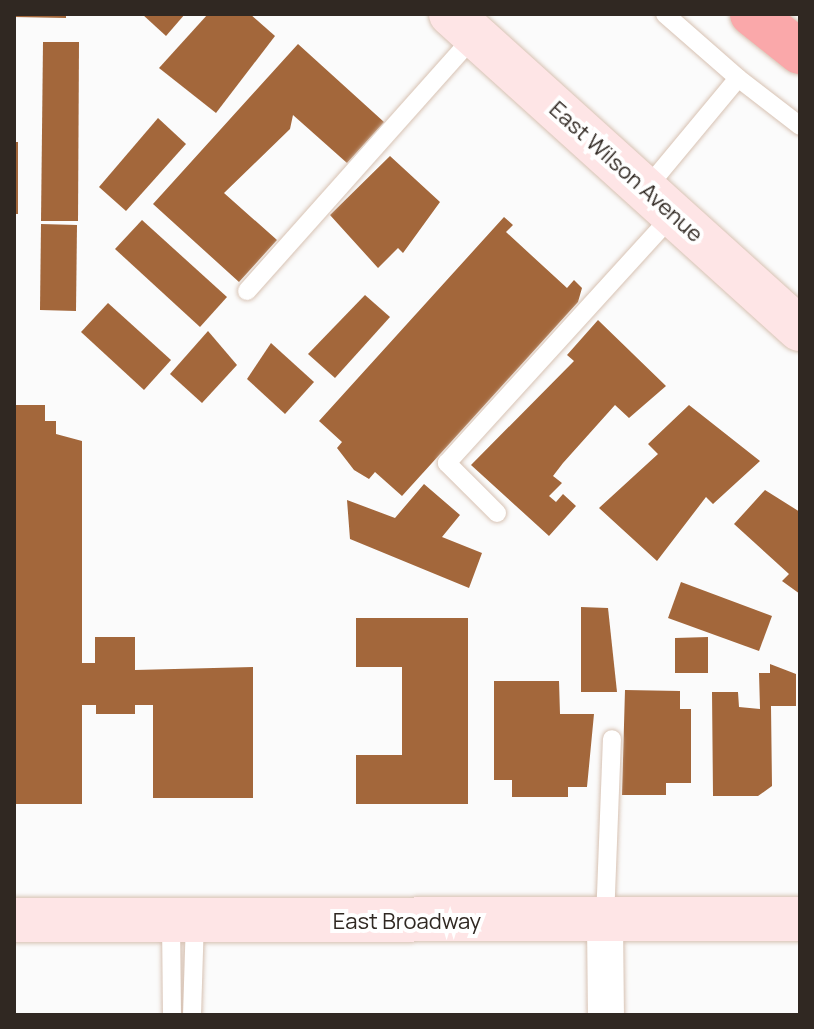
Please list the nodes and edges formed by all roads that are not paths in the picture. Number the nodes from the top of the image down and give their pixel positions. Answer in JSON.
{"nodes":[{"id":1,"x":665,"y":14,"type":"edge"},
{"id":2,"x":752,"y":14,"type":"edge"},
{"id":3,"x":463,"y":24,"type":"edge"},
{"id":4,"x":800,"y":52,"type":"edge"},
{"id":5,"x":738,"y":78,"type":"junction"},
{"id":6,"x":800,"y":126,"type":"edge"},
{"id":7,"x":660,"y":202,"type":"junction"},
{"id":8,"x":247,"y":291,"type":"dead end"},
{"id":9,"x":800,"y":329,"type":"edge"},
{"id":10,"x":497,"y":513,"type":"dead end"},
{"id":11,"x":612,"y":739,"type":"dead end"},
{"id":12,"x":800,"y":888,"type":"edge"},
{"id":13,"x":722,"y":914,"type":"junction"},
{"id":14,"x":800,"y":919,"type":"edge"},
{"id":15,"x":14,"y":920,"type":"edge"},
{"id":16,"x":183,"y":922,"type":"junction"},
{"id":17,"x":605,"y":923,"type":"junction"},
{"id":18,"x":172,"y":1015,"type":"edge"},
{"id":19,"x":192,"y":1015,"type":"edge"},
{"id":20,"x":606,"y":1015,"type":"edge"}],
"edges":[{"from":1,"to":5,"type":"lane"},
{"from":2,"to":4,"type":"highway"},
{"from":3,"to":7,"type":"main road","name":"East Wilson Avenue"},
{"from":3,"to":8,"type":"lane"},
{"from":5,"to":6,"type":"lane"},
{"from":5,"to":7,"type":"lane"},
{"from":7,"to":9,"type":"main road","name":"East Wilson Avenue"},
{"from":7,"to":10,"type":"lane"},
{"from":11,"to":17,"type":"lane"},
{"from":12,"to":13,"type":"main road"},
{"from":13,"to":14,"type":"main road","name":"East Broadway"},
{"from":13,"to":17,"type":"main road","name":"East Broadway"},
{"from":15,"to":16,"type":"main road","name":"East Broadway"},
{"from":16,"to":17,"type":"main road","name":"East Broadway"},
{"from":16,"to":18,"type":"lane"},
{"from":16,"to":19,"type":"lane"},
{"from":17,"to":20,"type":"street"}]}
